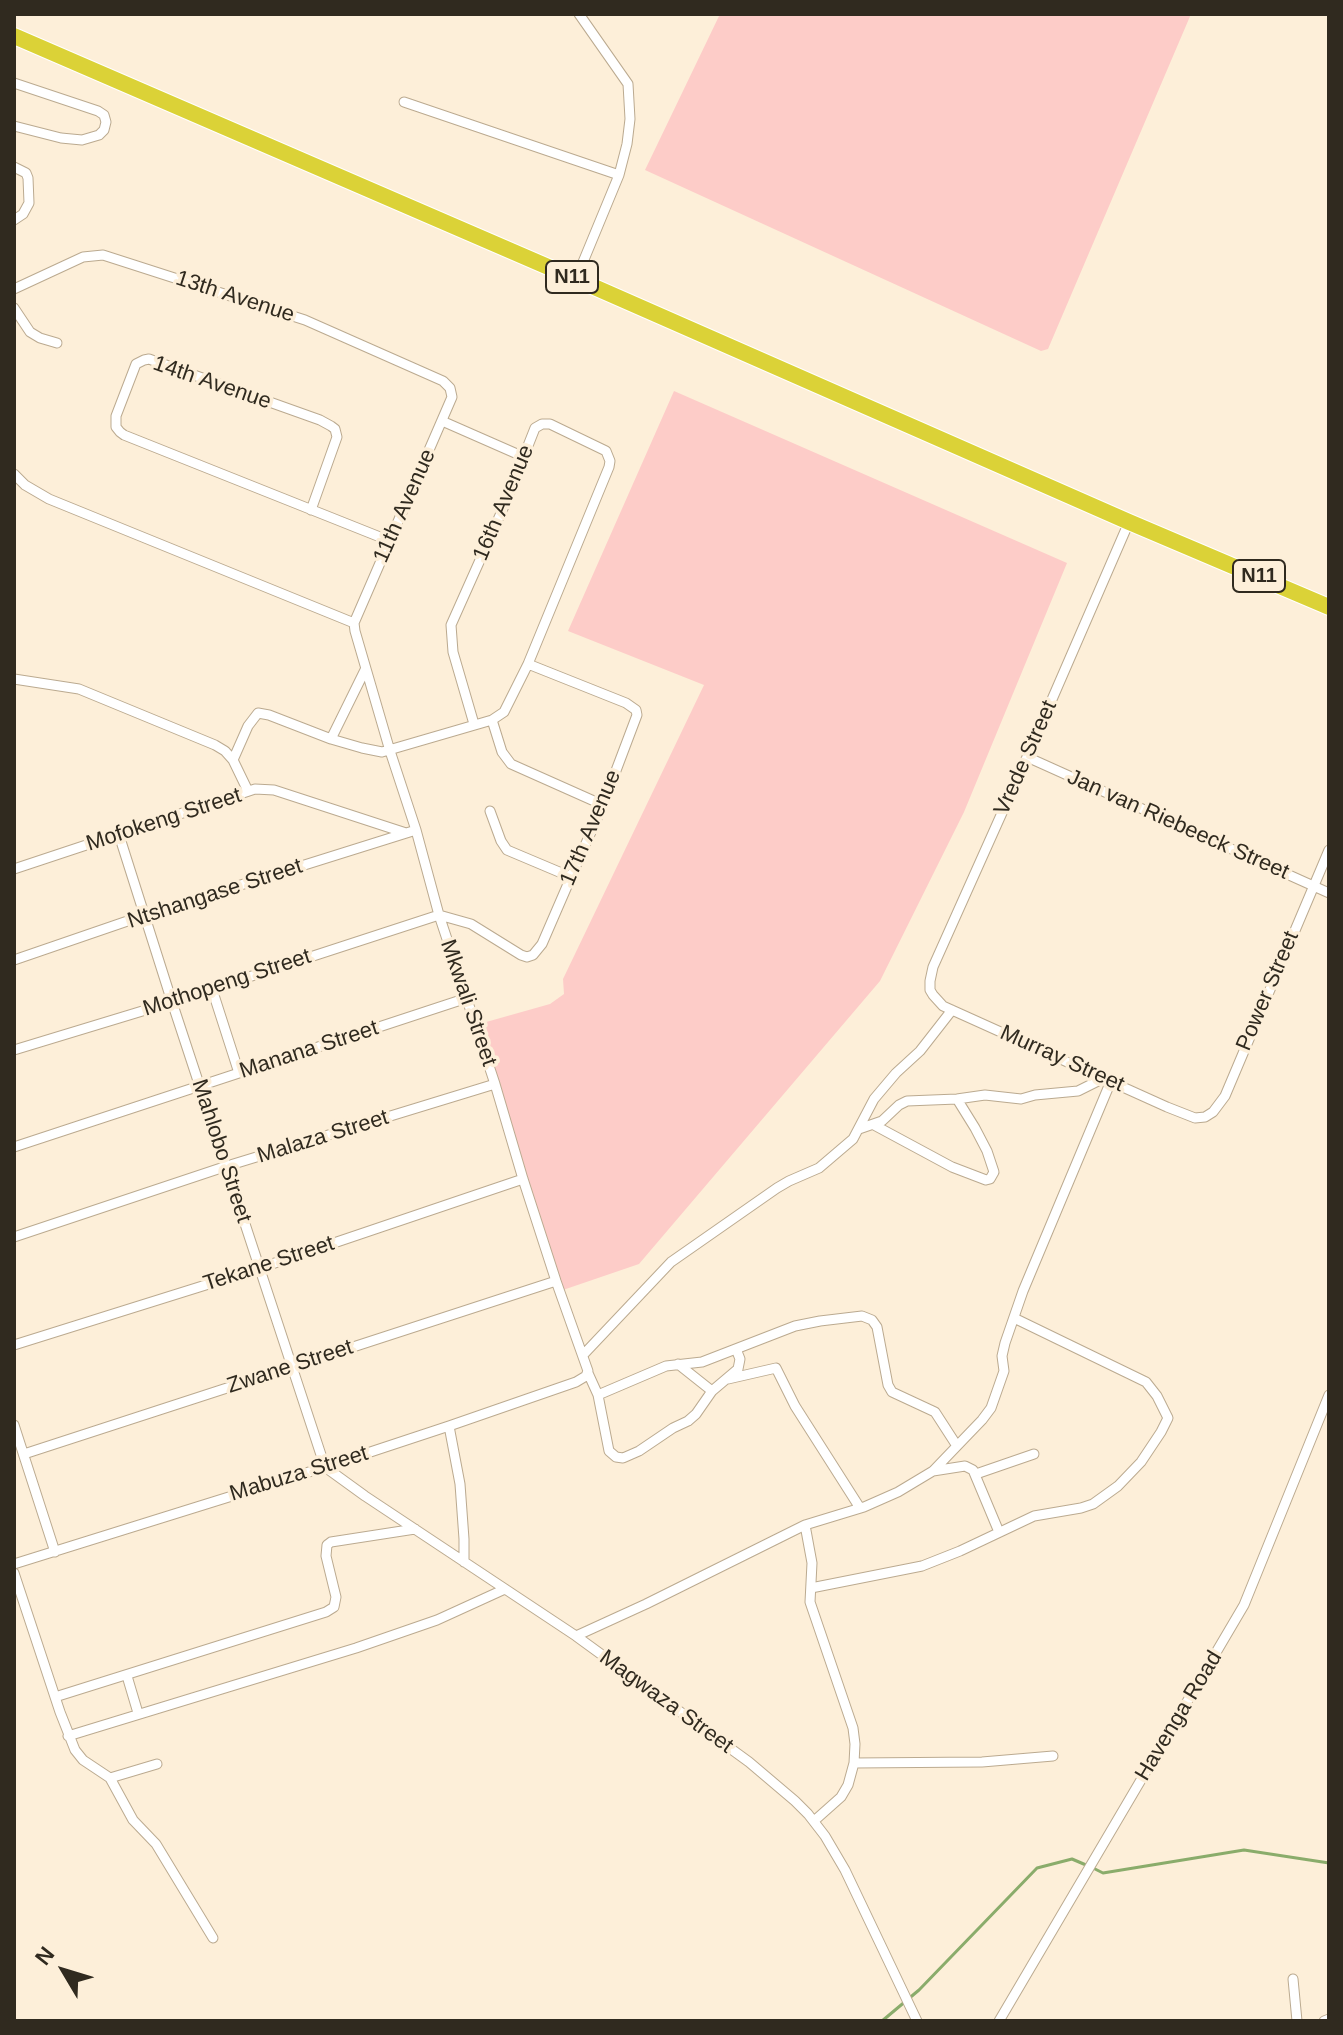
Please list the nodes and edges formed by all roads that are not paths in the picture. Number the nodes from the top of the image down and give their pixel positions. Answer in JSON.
{"nodes":[{"id":1,"x":579,"y":14,"type":"edge"},
{"id":2,"x":14,"y":36,"type":"edge"},
{"id":3,"x":14,"y":83,"type":"edge"},
{"id":4,"x":404,"y":102,"type":"dead end"},
{"id":5,"x":14,"y":126,"type":"edge"},
{"id":6,"x":14,"y":167,"type":"edge"},
{"id":7,"x":619,"y":175,"type":"junction"},
{"id":8,"x":14,"y":220,"type":"edge"},
{"id":9,"x":576,"y":279,"type":"junction"},
{"id":10,"x":14,"y":289,"type":"edge"},
{"id":11,"x":14,"y":308,"type":"edge"},
{"id":12,"x":57,"y":343,"type":"dead end"},
{"id":13,"x":450,"y":388,"type":"joint"},
{"id":14,"x":442,"y":421,"type":"junction"},
{"id":15,"x":524,"y":457,"type":"junction"},
{"id":16,"x":14,"y":474,"type":"edge"},
{"id":17,"x":311,"y":510,"type":"junction"},
{"id":18,"x":1129,"y":522,"type":"junction"},
{"id":19,"x":390,"y":541,"type":"junction"},
{"id":20,"x":1329,"y":607,"type":"edge"},
{"id":21,"x":354,"y":623,"type":"junction"},
{"id":22,"x":528,"y":664,"type":"junction"},
{"id":23,"x":365,"y":670,"type":"junction"},
{"id":24,"x":14,"y":679,"type":"edge"},
{"id":25,"x":492,"y":720,"type":"junction"},
{"id":26,"x":474,"y":724,"type":"junction"},
{"id":27,"x":331,"y":739,"type":"junction"},
{"id":28,"x":390,"y":751,"type":"junction"},
{"id":29,"x":1027,"y":757,"type":"junction"},
{"id":30,"x":233,"y":760,"type":"junction"},
{"id":31,"x":248,"y":791,"type":"junction"},
{"id":32,"x":603,"y":805,"type":"junction"},
{"id":33,"x":490,"y":811,"type":"dead end"},
{"id":34,"x":411,"y":832,"type":"junction"},
{"id":35,"x":119,"y":835,"type":"junction"},
{"id":36,"x":1329,"y":850,"type":"edge"},
{"id":37,"x":14,"y":869,"type":"edge"},
{"id":38,"x":571,"y":877,"type":"junction"},
{"id":39,"x":1314,"y":886,"type":"junction"},
{"id":40,"x":1329,"y":893,"type":"edge"},
{"id":41,"x":145,"y":915,"type":"junction"},
{"id":42,"x":439,"y":915,"type":"junction"},
{"id":43,"x":14,"y":960,"type":"edge"},
{"id":44,"x":212,"y":989,"type":"junction"},
{"id":45,"x":933,"y":995,"type":"joint"},
{"id":46,"x":467,"y":998,"type":"junction"},
{"id":47,"x":172,"y":1002,"type":"junction"},
{"id":48,"x":952,"y":1010,"type":"junction"},
{"id":49,"x":14,"y":1050,"type":"edge"},
{"id":50,"x":239,"y":1073,"type":"junction"},
{"id":51,"x":1108,"y":1080,"type":"junction"},
{"id":52,"x":495,"y":1084,"type":"junction"},
{"id":53,"x":199,"y":1086,"type":"junction"},
{"id":54,"x":957,"y":1099,"type":"junction"},
{"id":55,"x":1195,"y":1118,"type":"joint"},
{"id":56,"x":874,"y":1125,"type":"junction"},
{"id":57,"x":859,"y":1129,"type":"junction"},
{"id":58,"x":14,"y":1147,"type":"edge"},
{"id":59,"x":227,"y":1166,"type":"junction"},
{"id":60,"x":523,"y":1179,"type":"junction"},
{"id":61,"x":14,"y":1237,"type":"edge"},
{"id":62,"x":260,"y":1268,"type":"junction"},
{"id":63,"x":556,"y":1281,"type":"junction"},
{"id":64,"x":1014,"y":1318,"type":"junction"},
{"id":65,"x":14,"y":1345,"type":"edge"},
{"id":66,"x":736,"y":1349,"type":"junction"},
{"id":67,"x":583,"y":1355,"type":"junction"},
{"id":68,"x":678,"y":1364,"type":"junction"},
{"id":69,"x":291,"y":1366,"type":"junction"},
{"id":70,"x":585,"y":1376,"type":"junction"},
{"id":71,"x":728,"y":1379,"type":"junction"},
{"id":72,"x":712,"y":1391,"type":"junction"},
{"id":73,"x":598,"y":1395,"type":"junction"},
{"id":74,"x":1329,"y":1396,"type":"edge"},
{"id":75,"x":14,"y":1425,"type":"edge"},
{"id":76,"x":449,"y":1426,"type":"junction"},
{"id":77,"x":957,"y":1446,"type":"junction"},
{"id":78,"x":24,"y":1454,"type":"junction"},
{"id":79,"x":1034,"y":1454,"type":"dead end"},
{"id":80,"x":325,"y":1467,"type":"junction"},
{"id":81,"x":933,"y":1471,"type":"junction"},
{"id":82,"x":976,"y":1474,"type":"junction"},
{"id":83,"x":860,"y":1508,"type":"junction"},
{"id":84,"x":805,"y":1525,"type":"junction"},
{"id":85,"x":415,"y":1529,"type":"junction"},
{"id":86,"x":999,"y":1532,"type":"junction"},
{"id":87,"x":55,"y":1552,"type":"junction"},
{"id":88,"x":464,"y":1562,"type":"junction"},
{"id":89,"x":14,"y":1564,"type":"edge"},
{"id":90,"x":14,"y":1573,"type":"edge"},
{"id":91,"x":811,"y":1588,"type":"junction"},
{"id":92,"x":505,"y":1589,"type":"junction"},
{"id":93,"x":576,"y":1636,"type":"junction"},
{"id":94,"x":127,"y":1676,"type":"junction"},
{"id":95,"x":55,"y":1697,"type":"junction"},
{"id":96,"x":138,"y":1713,"type":"junction"},
{"id":97,"x":68,"y":1736,"type":"junction"},
{"id":98,"x":1053,"y":1756,"type":"dead end"},
{"id":99,"x":854,"y":1763,"type":"junction"},
{"id":100,"x":157,"y":1764,"type":"dead end"},
{"id":101,"x":110,"y":1778,"type":"junction"},
{"id":102,"x":814,"y":1821,"type":"junction"},
{"id":103,"x":213,"y":1938,"type":"dead end"},
{"id":104,"x":1293,"y":1979,"type":"dead end"},
{"id":105,"x":915,"y":2018,"type":"edge"},
{"id":106,"x":999,"y":2021,"type":"edge"},
{"id":107,"x":1297,"y":2021,"type":"edge"}],
"edges":[{"from":1,"to":7,"type":"street"},
{"from":2,"to":9,"type":"highway","number":"N11"},
{"from":3,"to":5,"type":"street"},
{"from":4,"to":7,"type":"street"},
{"from":6,"to":8,"type":"street"},
{"from":7,"to":9,"type":"street"},
{"from":9,"to":18,"type":"highway","number":"N11"},
{"from":10,"to":13,"type":"street","name":"13th Avenue"},
{"from":11,"to":12,"type":"street"},
{"from":13,"to":14,"type":"street","name":"11th Avenue"},
{"from":14,"to":15,"type":"street"},
{"from":14,"to":19,"type":"street","name":"11th Avenue"},
{"from":15,"to":22,"type":"street","name":"16th Avenue"},
{"from":15,"to":26,"type":"street","name":"16th Avenue"},
{"from":16,"to":21,"type":"street"},
{"from":17,"to":17,"type":"street","name":"14th Avenue"},
{"from":17,"to":19,"type":"street","name":"14th Avenue"},
{"from":18,"to":20,"type":"highway","number":"N11"},
{"from":18,"to":29,"type":"street","name":"Vrede Street"},
{"from":19,"to":21,"type":"street","name":"11th Avenue"},
{"from":21,"to":23,"type":"street","name":"Mkwali Street"},
{"from":22,"to":25,"type":"street","name":"16th Avenue"},
{"from":22,"to":32,"type":"street","name":"17th Avenue"},
{"from":23,"to":27,"type":"street"},
{"from":23,"to":28,"type":"street","name":"Mkwali Street"},
{"from":24,"to":30,"type":"street"},
{"from":25,"to":26,"type":"street"},
{"from":25,"to":32,"type":"street"},
{"from":26,"to":28,"type":"street"},
{"from":27,"to":28,"type":"street"},
{"from":27,"to":30,"type":"street"},
{"from":28,"to":34,"type":"street","name":"Mkwali Street"},
{"from":29,"to":39,"type":"street","name":"Jan van Riebeeck Street"},
{"from":29,"to":45,"type":"street","name":"Vrede Street"},
{"from":30,"to":31,"type":"street"},
{"from":31,"to":34,"type":"street","name":"Mofokeng Street"},
{"from":31,"to":35,"type":"street","name":"Mofokeng Street"},
{"from":32,"to":38,"type":"street","name":"17th Avenue"},
{"from":33,"to":38,"type":"street"},
{"from":34,"to":41,"type":"street","name":"Ntshangase Street"},
{"from":34,"to":42,"type":"street","name":"Mkwali Street"},
{"from":35,"to":37,"type":"street","name":"Mofokeng Street"},
{"from":35,"to":41,"type":"street","name":"Mahlobo Street"},
{"from":36,"to":39,"type":"street","name":"Power Street"},
{"from":38,"to":42,"type":"street","name":"17th Avenue"},
{"from":39,"to":40,"type":"street","name":"Jan van Riebeeck Street"},
{"from":39,"to":55,"type":"street","name":"Power Street"},
{"from":41,"to":43,"type":"street","name":"Ntshangase Street"},
{"from":41,"to":47,"type":"street","name":"Mahlobo Street"},
{"from":42,"to":44,"type":"street","name":"Mothopeng Street"},
{"from":42,"to":46,"type":"street","name":"Mkwali Street"},
{"from":44,"to":47,"type":"street","name":"Mothopeng Street"},
{"from":44,"to":50,"type":"street"},
{"from":45,"to":48,"type":"street","name":"Murray Street"},
{"from":46,"to":50,"type":"street","name":"Manana Street"},
{"from":46,"to":52,"type":"street","name":"Mkwali Street"},
{"from":47,"to":49,"type":"street","name":"Mothopeng Street"},
{"from":47,"to":53,"type":"street","name":"Mahlobo Street"},
{"from":48,"to":51,"type":"street","name":"Murray Street"},
{"from":48,"to":57,"type":"street"},
{"from":50,"to":53,"type":"street","name":"Manana Street"},
{"from":51,"to":54,"type":"street"},
{"from":51,"to":55,"type":"street","name":"Murray Street"},
{"from":51,"to":64,"type":"street"},
{"from":52,"to":59,"type":"street","name":"Malaza Street"},
{"from":52,"to":60,"type":"street","name":"Mkwali Street"},
{"from":53,"to":58,"type":"street","name":"Manana Street"},
{"from":53,"to":59,"type":"street","name":"Mahlobo Street"},
{"from":54,"to":56,"type":"street"},
{"from":54,"to":56,"type":"street"},
{"from":56,"to":57,"type":"street"},
{"from":57,"to":67,"type":"street"},
{"from":59,"to":61,"type":"street","name":"Malaza Street"},
{"from":59,"to":62,"type":"street","name":"Mahlobo Street"},
{"from":60,"to":62,"type":"street","name":"Tekane Street"},
{"from":60,"to":63,"type":"street","name":"Mkwali Street"},
{"from":62,"to":65,"type":"street","name":"Tekane Street"},
{"from":62,"to":69,"type":"street","name":"Mahlobo Street"},
{"from":63,"to":67,"type":"street","name":"Mkwali Street"},
{"from":63,"to":69,"type":"street","name":"Zwane Street"},
{"from":64,"to":77,"type":"street"},
{"from":64,"to":86,"type":"street"},
{"from":66,"to":68,"type":"street"},
{"from":66,"to":71,"type":"street"},
{"from":66,"to":77,"type":"street"},
{"from":67,"to":70,"type":"street","name":"Mkwali Street"},
{"from":68,"to":72,"type":"street"},
{"from":68,"to":73,"type":"street"},
{"from":69,"to":78,"type":"street","name":"Zwane Street"},
{"from":69,"to":80,"type":"street","name":"Mahlobo Street"},
{"from":70,"to":73,"type":"street","name":"Mkwali Street"},
{"from":70,"to":76,"type":"street","name":"Mabuza Street"},
{"from":71,"to":72,"type":"street"},
{"from":71,"to":83,"type":"street"},
{"from":72,"to":73,"type":"street","name":"Mkwali Street"},
{"from":74,"to":106,"type":"street","name":"Havenga Road"},
{"from":75,"to":78,"type":"street"},
{"from":76,"to":80,"type":"street","name":"Mabuza Street"},
{"from":76,"to":88,"type":"street"},
{"from":77,"to":81,"type":"street"},
{"from":78,"to":87,"type":"street"},
{"from":79,"to":82,"type":"street"},
{"from":80,"to":85,"type":"street","name":"Magwaza Street"},
{"from":80,"to":87,"type":"street","name":"Mabuza Street"},
{"from":81,"to":82,"type":"street"},
{"from":81,"to":83,"type":"street"},
{"from":82,"to":86,"type":"street"},
{"from":83,"to":84,"type":"street"},
{"from":84,"to":91,"type":"street"},
{"from":84,"to":93,"type":"street"},
{"from":85,"to":88,"type":"street","name":"Magwaza Street"},
{"from":85,"to":94,"type":"street"},
{"from":86,"to":91,"type":"street"},
{"from":87,"to":89,"type":"street","name":"Mabuza Street"},
{"from":88,"to":92,"type":"street","name":"Magwaza Street"},
{"from":90,"to":95,"type":"street"},
{"from":91,"to":99,"type":"street"},
{"from":92,"to":93,"type":"street","name":"Magwaza Street"},
{"from":92,"to":96,"type":"street"},
{"from":93,"to":102,"type":"street","name":"Magwaza Street"},
{"from":94,"to":95,"type":"street"},
{"from":94,"to":96,"type":"street"},
{"from":95,"to":97,"type":"street"},
{"from":96,"to":97,"type":"street"},
{"from":97,"to":101,"type":"street"},
{"from":98,"to":99,"type":"street"},
{"from":99,"to":102,"type":"street"},
{"from":100,"to":101,"type":"street"},
{"from":101,"to":103,"type":"street"},
{"from":102,"to":105,"type":"street","name":"Magwaza Street"},
{"from":104,"to":107,"type":"street"}]}
